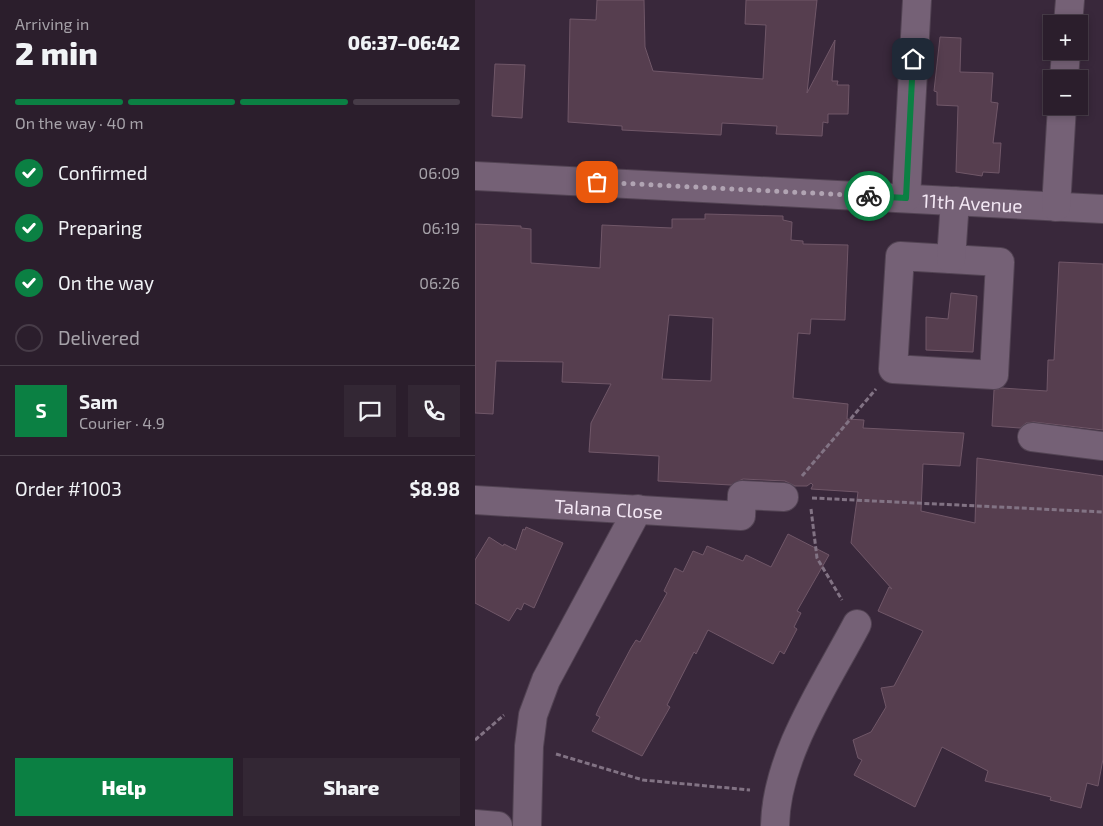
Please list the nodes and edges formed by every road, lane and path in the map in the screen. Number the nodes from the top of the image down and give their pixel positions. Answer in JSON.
{"nodes":[{"id":1,"x":917,"y":0,"type":"edge"},
{"id":2,"x":1069,"y":0,"type":"edge"},
{"id":3,"x":1068,"y":15,"type":"edge"},
{"id":4,"x":1062,"y":115,"type":"edge"},
{"id":5,"x":478,"y":176,"type":"edge"},
{"id":6,"x":906,"y":198,"type":"junction"},
{"id":7,"x":955,"y":201,"type":"junction"},
{"id":8,"x":1056,"y":207,"type":"junction"},
{"id":9,"x":1103,"y":209,"type":"edge"},
{"id":10,"x":951,"y":259,"type":"junction"},
{"id":11,"x":881,"y":383,"type":"dead end"},
{"id":12,"x":1033,"y":437,"type":"dead end"},
{"id":13,"x":1103,"y":446,"type":"edge"},
{"id":14,"x":784,"y":497,"type":"joint"},
{"id":15,"x":475,"y":500,"type":"edge"},
{"id":16,"x":638,"y":509,"type":"junction"},
{"id":17,"x":1103,"y":512,"type":"edge"},
{"id":18,"x":857,"y":624,"type":"joint"},
{"id":19,"x":529,"y":746,"type":"junction"},
{"id":20,"x":778,"y":793,"type":"junction"},
{"id":21,"x":475,"y":824,"type":"edge"},
{"id":22,"x":498,"y":826,"type":"edge"},
{"id":23,"x":527,"y":826,"type":"edge"},
{"id":24,"x":775,"y":826,"type":"edge"}],
"edges":[{"from":1,"to":6,"type":"street"},
{"from":2,"to":3,"type":"street"},
{"from":4,"to":8,"type":"street"},
{"from":5,"to":6,"type":"street","name":"11th Avenue"},
{"from":6,"to":7,"type":"street","name":"11th Avenue"},
{"from":7,"to":8,"type":"street","name":"11th Avenue"},
{"from":7,"to":10,"type":"street"},
{"from":8,"to":9,"type":"street","name":"11th Avenue"},
{"from":10,"to":10,"type":"street"},
{"from":11,"to":14,"type":"path"},
{"from":12,"to":13,"type":"street"},
{"from":14,"to":16,"type":"street","name":"Talana Close"},
{"from":15,"to":16,"type":"street","name":"Talana Close"},
{"from":16,"to":19,"type":"street"},
{"from":17,"to":18,"type":"path"},
{"from":18,"to":20,"type":"street"},
{"from":19,"to":20,"type":"path"},
{"from":19,"to":23,"type":"street"},
{"from":20,"to":24,"type":"street"},
{"from":21,"to":22,"type":"street"}]}
